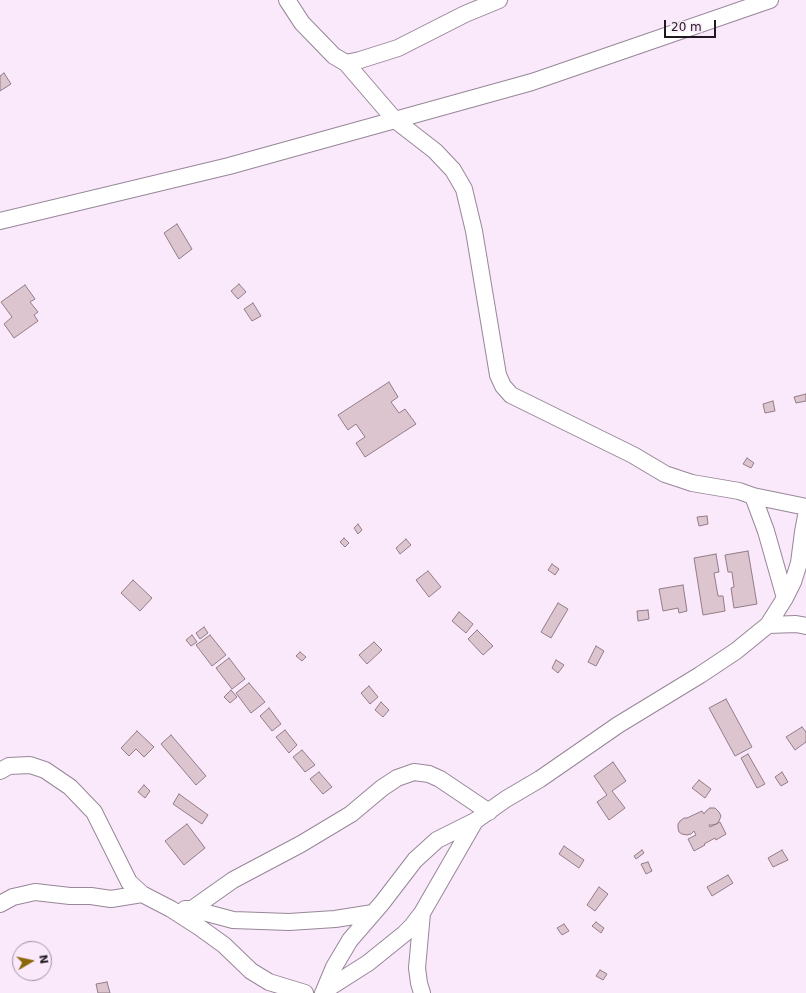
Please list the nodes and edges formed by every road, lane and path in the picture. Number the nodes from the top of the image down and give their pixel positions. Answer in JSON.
{"nodes":[{"id":1,"x":287,"y":0,"type":"edge"},
{"id":2,"x":499,"y":0,"type":"edge"},
{"id":3,"x":770,"y":0,"type":"edge"},
{"id":4,"x":346,"y":63,"type":"junction"},
{"id":5,"x":395,"y":120,"type":"junction"},
{"id":6,"x":0,"y":221,"type":"edge"},
{"id":7,"x":754,"y":496,"type":"junction"},
{"id":8,"x":806,"y":508,"type":"edge"},
{"id":9,"x":806,"y":516,"type":"edge"},
{"id":10,"x":802,"y":568,"type":"edge"},
{"id":11,"x":785,"y":598,"type":"junction"},
{"id":12,"x":768,"y":625,"type":"junction"},
{"id":13,"x":806,"y":626,"type":"edge"},
{"id":14,"x":0,"y":771,"type":"edge"},
{"id":15,"x":488,"y":812,"type":"junction"},
{"id":16,"x":475,"y":821,"type":"junction"},
{"id":17,"x":142,"y":894,"type":"junction"},
{"id":18,"x":0,"y":904,"type":"edge"},
{"id":19,"x":171,"y":909,"type":"junction"},
{"id":20,"x":192,"y":909,"type":"junction"},
{"id":21,"x":373,"y":913,"type":"junction"},
{"id":22,"x":422,"y":913,"type":"junction"},
{"id":23,"x":273,"y":987,"type":"edge"},
{"id":24,"x":324,"y":992,"type":"edge"},
{"id":25,"x":305,"y":993,"type":"edge"},
{"id":26,"x":422,"y":993,"type":"edge"}],
"edges":[{"from":1,"to":4,"type":"street"},
{"from":2,"to":4,"type":"street"},
{"from":3,"to":5,"type":"street"},
{"from":4,"to":5,"type":"street"},
{"from":5,"to":6,"type":"street"},
{"from":5,"to":7,"type":"street"},
{"from":7,"to":8,"type":"street"},
{"from":7,"to":11,"type":"street"},
{"from":9,"to":10,"type":"street"},
{"from":10,"to":11,"type":"street"},
{"from":11,"to":12,"type":"street"},
{"from":12,"to":13,"type":"street"},
{"from":12,"to":15,"type":"street"},
{"from":14,"to":17,"type":"street"},
{"from":15,"to":16,"type":"street"},
{"from":15,"to":20,"type":"street"},
{"from":16,"to":21,"type":"street"},
{"from":16,"to":22,"type":"street"},
{"from":17,"to":18,"type":"street"},
{"from":17,"to":19,"type":"street"},
{"from":19,"to":20,"type":"street"},
{"from":19,"to":23,"type":"street"},
{"from":20,"to":21,"type":"street"},
{"from":21,"to":24,"type":"street"},
{"from":22,"to":24,"type":"street"},
{"from":22,"to":26,"type":"street"},
{"from":23,"to":25,"type":"street"}]}
